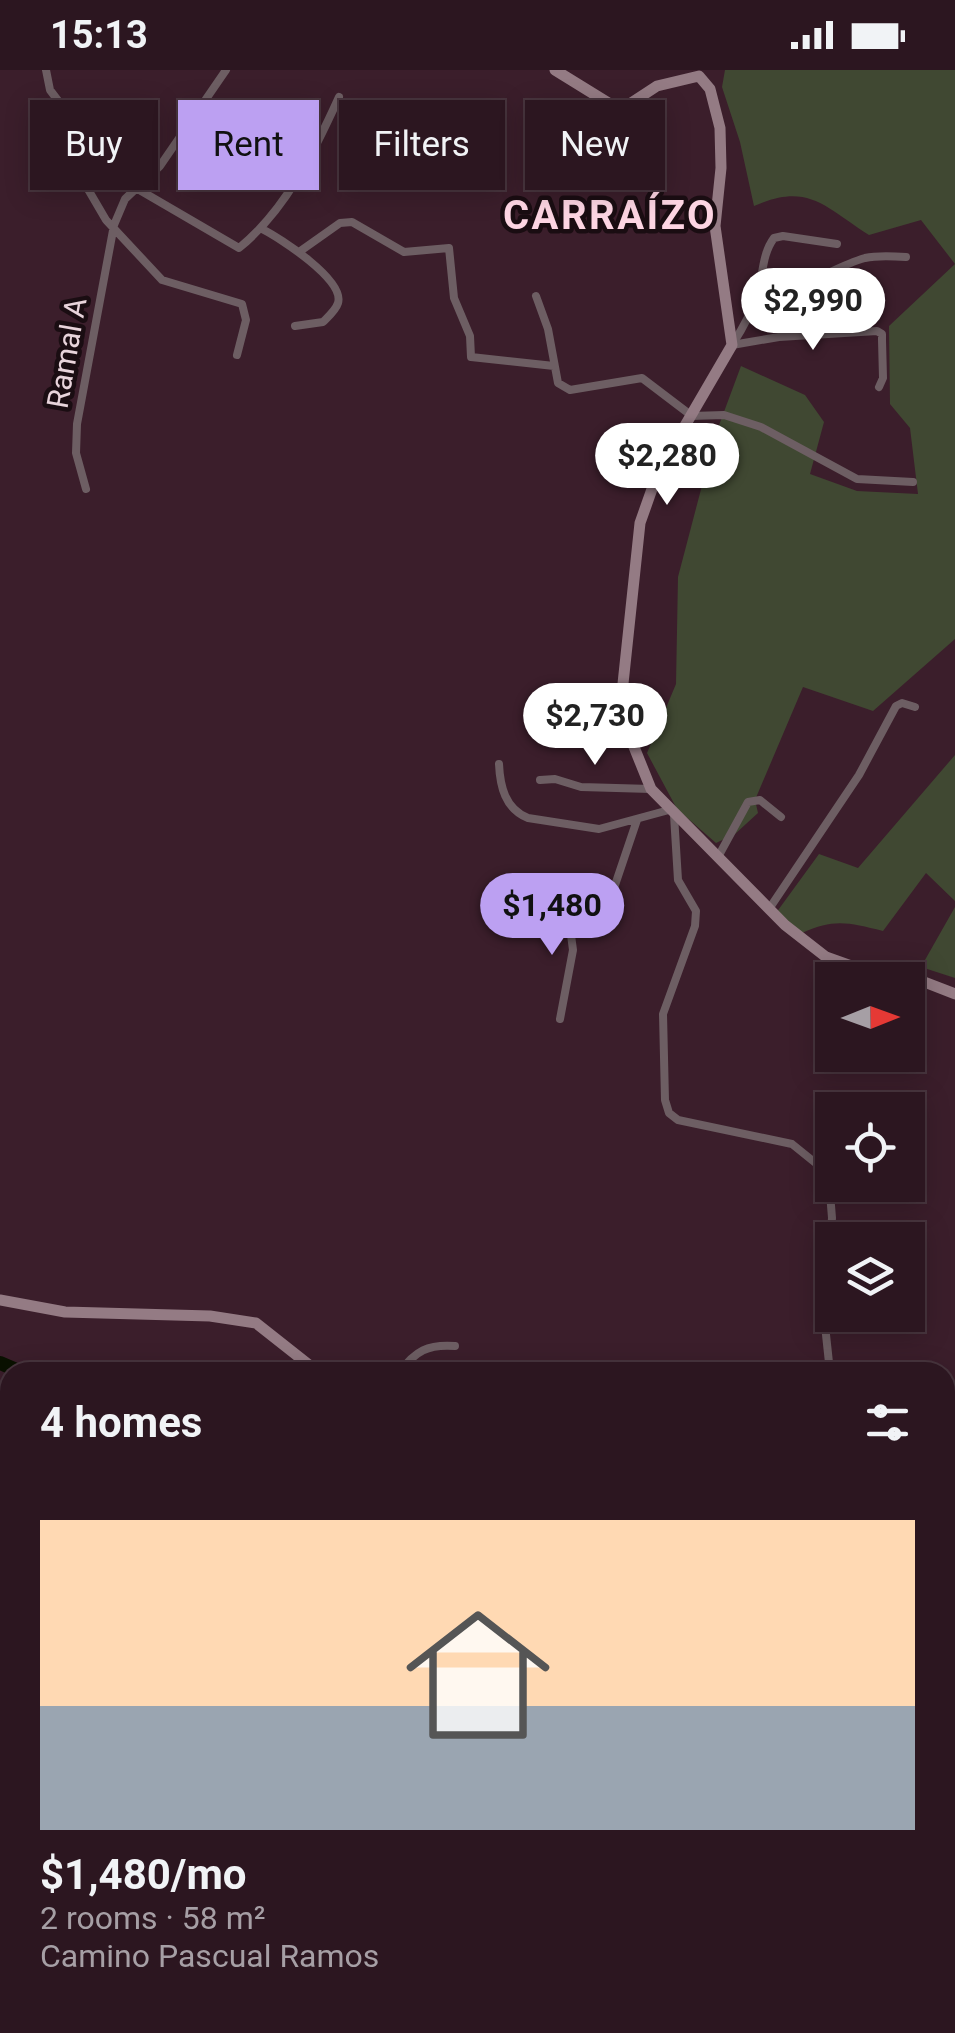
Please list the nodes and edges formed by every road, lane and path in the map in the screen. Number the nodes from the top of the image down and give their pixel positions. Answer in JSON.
{"nodes":[{"id":1,"x":46,"y":70,"type":"edge"},
{"id":2,"x":226,"y":70,"type":"edge"},
{"id":3,"x":556,"y":70,"type":"edge"},
{"id":4,"x":700,"y":73,"type":"edge"},
{"id":5,"x":339,"y":96,"type":"dead end"},
{"id":6,"x":158,"y":168,"type":"edge"},
{"id":7,"x":134,"y":190,"type":"edge"},
{"id":8,"x":139,"y":190,"type":"edge"},
{"id":9,"x":114,"y":225,"type":"junction"},
{"id":10,"x":262,"y":230,"type":"junction"},
{"id":11,"x":837,"y":244,"type":"dead end"},
{"id":12,"x":299,"y":252,"type":"junction"},
{"id":13,"x":906,"y":256,"type":"dead end"},
{"id":14,"x":758,"y":293,"type":"junction"},
{"id":15,"x":536,"y":296,"type":"dead end"},
{"id":16,"x":295,"y":326,"type":"dead end"},
{"id":17,"x":732,"y":345,"type":"junction"},
{"id":18,"x":238,"y":355,"type":"dead end"},
{"id":19,"x":554,"y":366,"type":"junction"},
{"id":20,"x":879,"y":387,"type":"dead end"},
{"id":21,"x":692,"y":416,"type":"junction"},
{"id":22,"x":912,"y":482,"type":"dead end"},
{"id":23,"x":86,"y":489,"type":"dead end"},
{"id":24,"x":915,"y":706,"type":"dead end"},
{"id":25,"x":499,"y":768,"type":"dead end"},
{"id":26,"x":540,"y":780,"type":"dead end"},
{"id":27,"x":651,"y":789,"type":"junction"},
{"id":28,"x":671,"y":812,"type":"junction"},
{"id":29,"x":781,"y":817,"type":"dead end"},
{"id":30,"x":637,"y":820,"type":"junction"},
{"id":31,"x":718,"y":857,"type":"junction"},
{"id":32,"x":566,"y":898,"type":"junction"},
{"id":33,"x":504,"y":900,"type":"dead end"},
{"id":34,"x":769,"y":909,"type":"junction"},
{"id":35,"x":955,"y":994,"type":"edge"},
{"id":36,"x":560,"y":1019,"type":"dead end"},
{"id":37,"x":0,"y":1300,"type":"edge"},
{"id":38,"x":454,"y":1346,"type":"dead end"},
{"id":39,"x":305,"y":1362,"type":"edge"},
{"id":40,"x":408,"y":1362,"type":"edge"},
{"id":41,"x":829,"y":1362,"type":"edge"}],
"edges":[{"from":1,"to":9,"type":"street"},
{"from":2,"to":6,"type":"street"},
{"from":3,"to":4,"type":"street"},
{"from":4,"to":17,"type":"street"},
{"from":5,"to":10,"type":"street"},
{"from":7,"to":9,"type":"street"},
{"from":8,"to":10,"type":"street"},
{"from":9,"to":18,"type":"street"},
{"from":9,"to":23,"type":"street","name":"Ramal A"},
{"from":10,"to":12,"type":"street"},
{"from":11,"to":14,"type":"street"},
{"from":12,"to":16,"type":"street"},
{"from":12,"to":19,"type":"street"},
{"from":13,"to":14,"type":"street"},
{"from":14,"to":17,"type":"street"},
{"from":15,"to":19,"type":"street"},
{"from":17,"to":20,"type":"street"},
{"from":17,"to":21,"type":"street"},
{"from":19,"to":21,"type":"street"},
{"from":21,"to":22,"type":"street"},
{"from":21,"to":27,"type":"street"},
{"from":24,"to":34,"type":"street"},
{"from":25,"to":30,"type":"street"},
{"from":26,"to":27,"type":"street"},
{"from":27,"to":28,"type":"street"},
{"from":28,"to":30,"type":"street"},
{"from":28,"to":31,"type":"street"},
{"from":28,"to":41,"type":"street"},
{"from":29,"to":31,"type":"street"},
{"from":30,"to":32,"type":"street"},
{"from":31,"to":34,"type":"street"},
{"from":32,"to":33,"type":"street"},
{"from":32,"to":36,"type":"street"},
{"from":34,"to":35,"type":"street"},
{"from":37,"to":39,"type":"street"},
{"from":38,"to":40,"type":"street"}]}
